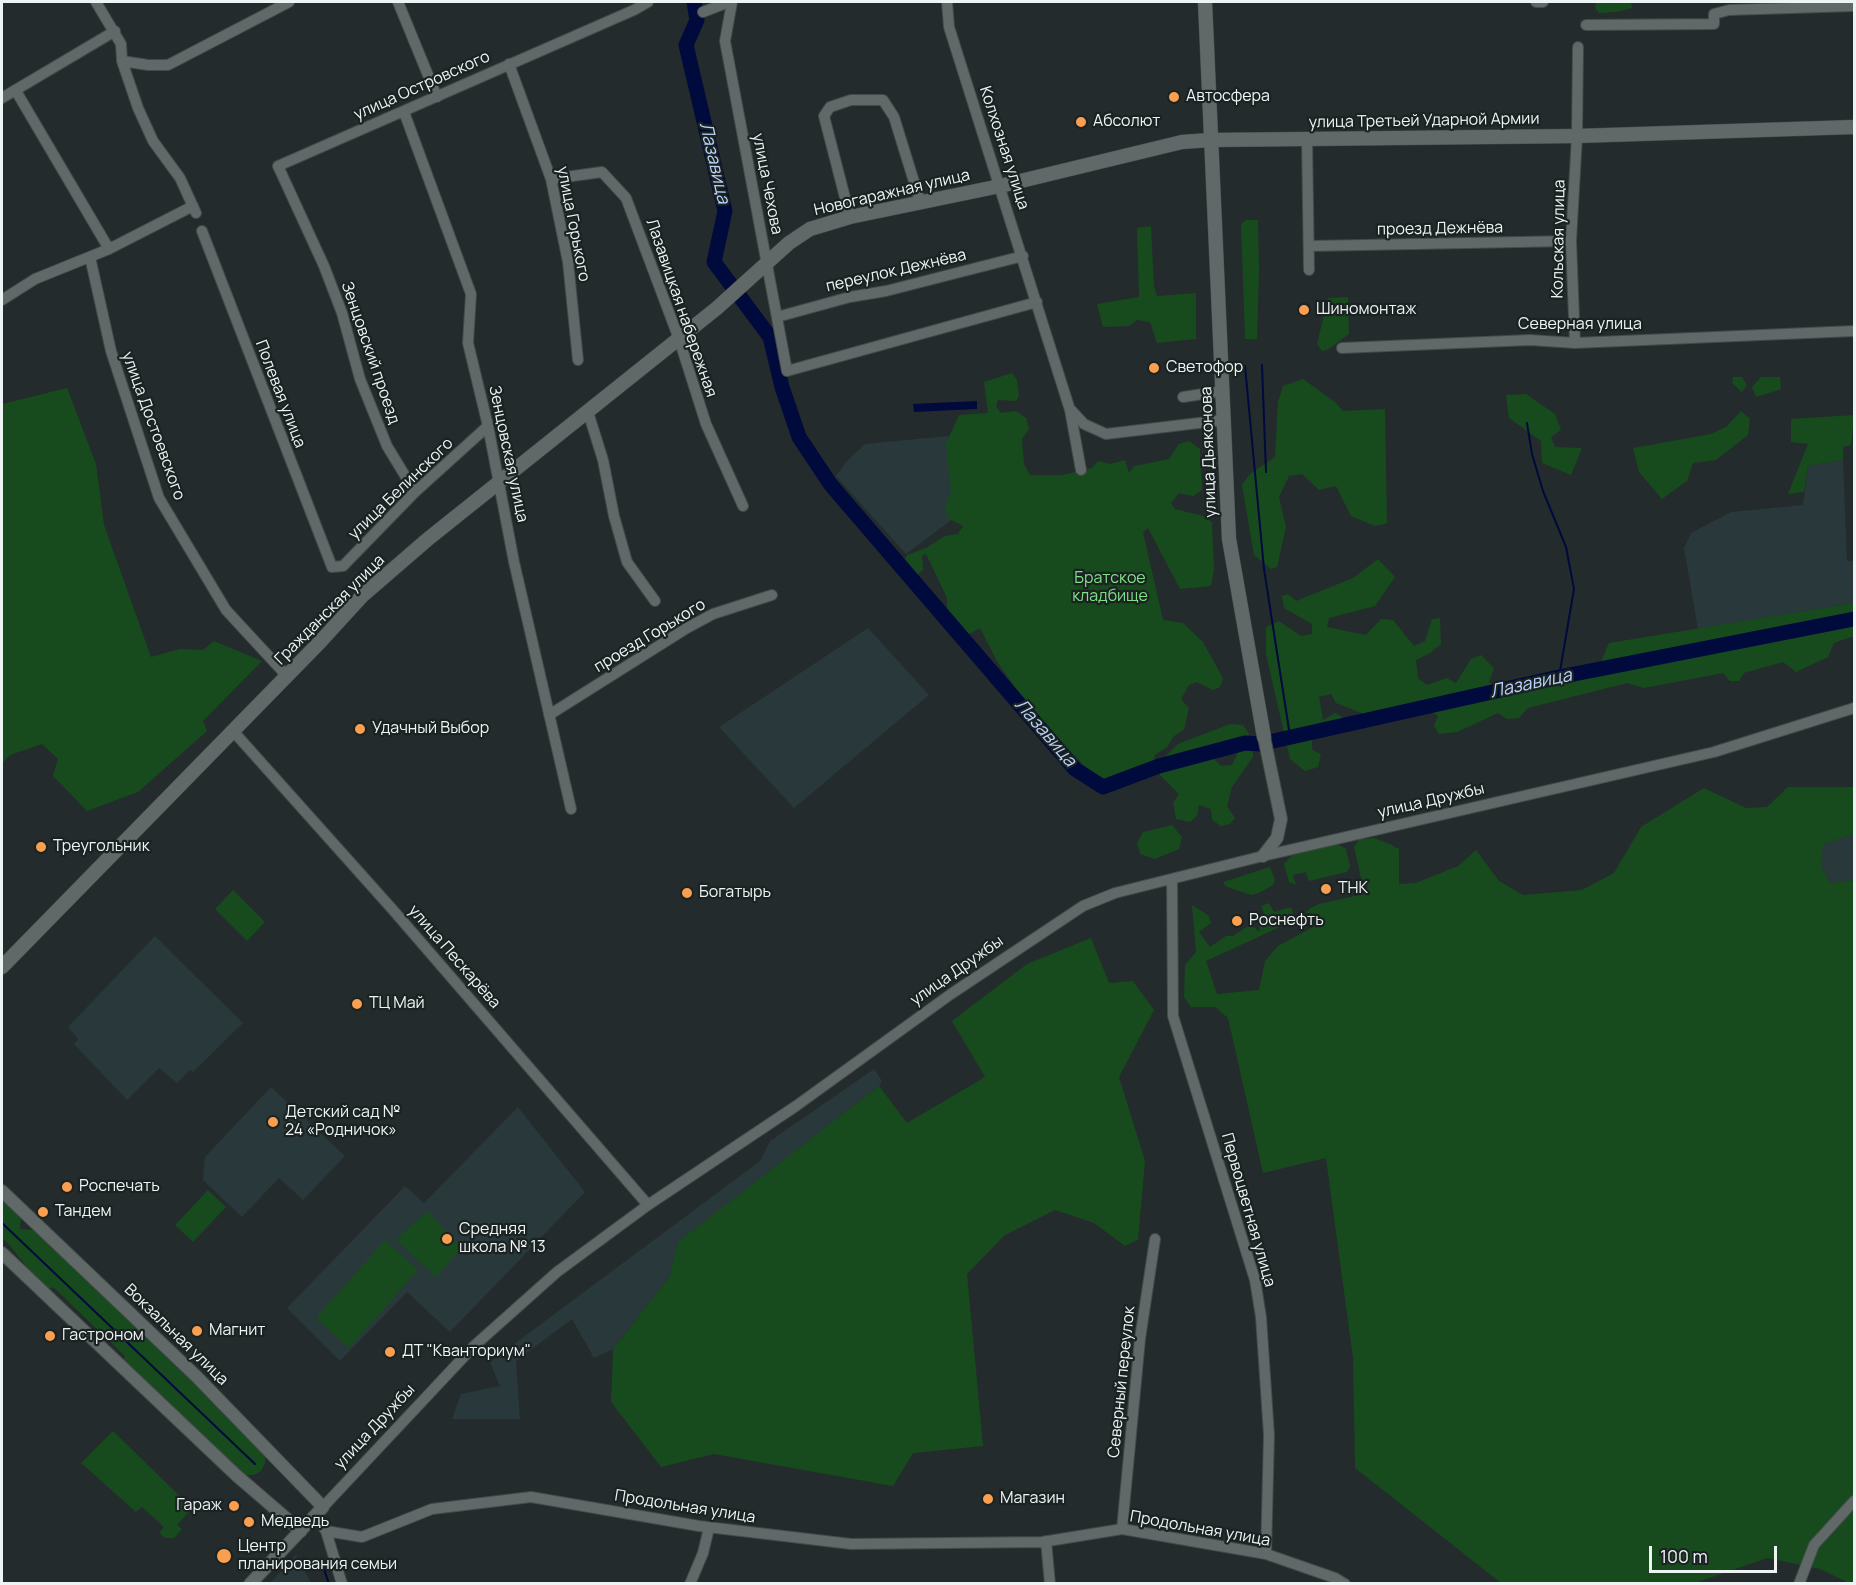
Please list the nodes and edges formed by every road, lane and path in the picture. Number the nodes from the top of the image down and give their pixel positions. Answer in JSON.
{"nodes":[{"id":1,"x":96,"y":2,"type":"edge"},
{"id":2,"x":289,"y":2,"type":"edge"},
{"id":3,"x":398,"y":2,"type":"edge"},
{"id":4,"x":648,"y":2,"type":"edge"},
{"id":5,"x":730,"y":2,"type":"edge"},
{"id":6,"x":947,"y":2,"type":"edge"},
{"id":7,"x":1205,"y":2,"type":"edge"},
{"id":8,"x":1536,"y":2,"type":"edge"},
{"id":9,"x":1543,"y":2,"type":"edge"},
{"id":10,"x":631,"y":6,"type":"edge"},
{"id":11,"x":1854,"y":6,"type":"edge"},
{"id":12,"x":703,"y":12,"type":"dead end"},
{"id":13,"x":1586,"y":25,"type":"dead end"},
{"id":14,"x":115,"y":31,"type":"junction"},
{"id":15,"x":1578,"y":47,"type":"dead end"},
{"id":16,"x":122,"y":61,"type":"junction"},
{"id":17,"x":509,"y":64,"type":"junction"},
{"id":18,"x":16,"y":91,"type":"junction"},
{"id":19,"x":437,"y":97,"type":"junction"},
{"id":20,"x":2,"y":98,"type":"edge"},
{"id":21,"x":404,"y":112,"type":"junction"},
{"id":22,"x":1854,"y":128,"type":"edge"},
{"id":23,"x":1577,"y":136,"type":"junction"},
{"id":24,"x":1307,"y":139,"type":"junction"},
{"id":25,"x":1210,"y":140,"type":"junction"},
{"id":26,"x":552,"y":179,"type":"junction"},
{"id":27,"x":1000,"y":186,"type":"junction"},
{"id":28,"x":921,"y":201,"type":"junction"},
{"id":29,"x":850,"y":217,"type":"junction"},
{"id":30,"x":303,"y":221,"type":"joint"},
{"id":31,"x":202,"y":231,"type":"dead end"},
{"id":32,"x":1571,"y":241,"type":"junction"},
{"id":33,"x":1310,"y":246,"type":"junction"},
{"id":34,"x":109,"y":249,"type":"junction"},
{"id":35,"x":1023,"y":256,"type":"junction"},
{"id":36,"x":90,"y":257,"type":"junction"},
{"id":37,"x":766,"y":262,"type":"junction"},
{"id":38,"x":1310,"y":270,"type":"dead end"},
{"id":39,"x":2,"y":300,"type":"edge"},
{"id":40,"x":1037,"y":302,"type":"junction"},
{"id":41,"x":777,"y":317,"type":"junction"},
{"id":42,"x":1854,"y":331,"type":"edge"},
{"id":43,"x":679,"y":339,"type":"junction"},
{"id":44,"x":1575,"y":343,"type":"junction"},
{"id":45,"x":1341,"y":348,"type":"dead end"},
{"id":46,"x":578,"y":360,"type":"dead end"},
{"id":47,"x":1222,"y":391,"type":"junction"},
{"id":48,"x":1183,"y":397,"type":"dead end"},
{"id":49,"x":1070,"y":410,"type":"junction"},
{"id":50,"x":588,"y":412,"type":"junction"},
{"id":51,"x":1224,"y":420,"type":"junction"},
{"id":52,"x":488,"y":426,"type":"junction"},
{"id":53,"x":1081,"y":470,"type":"dead end"},
{"id":54,"x":499,"y":482,"type":"junction"},
{"id":55,"x":415,"y":492,"type":"junction"},
{"id":56,"x":743,"y":506,"type":"dead end"},
{"id":57,"x":332,"y":567,"type":"joint"},
{"id":58,"x":772,"y":595,"type":"dead end"},
{"id":59,"x":655,"y":601,"type":"dead end"},
{"id":60,"x":286,"y":676,"type":"junction"},
{"id":61,"x":1854,"y":708,"type":"edge"},
{"id":62,"x":549,"y":715,"type":"junction"},
{"id":63,"x":233,"y":731,"type":"junction"},
{"id":64,"x":1264,"y":737,"type":"joint"},
{"id":65,"x":571,"y":809,"type":"dead end"},
{"id":66,"x":1263,"y":856,"type":"junction"},
{"id":67,"x":1172,"y":879,"type":"junction"},
{"id":68,"x":2,"y":968,"type":"edge"},
{"id":69,"x":2,"y":1191,"type":"edge"},
{"id":70,"x":648,"y":1205,"type":"junction"},
{"id":71,"x":1155,"y":1239,"type":"dead end"},
{"id":72,"x":2,"y":1253,"type":"edge"},
{"id":73,"x":1854,"y":1501,"type":"edge"},
{"id":74,"x":319,"y":1511,"type":"junction"},
{"id":75,"x":709,"y":1528,"type":"junction"},
{"id":76,"x":1122,"y":1529,"type":"junction"},
{"id":77,"x":301,"y":1531,"type":"junction"},
{"id":78,"x":326,"y":1532,"type":"junction"},
{"id":79,"x":1046,"y":1542,"type":"junction"},
{"id":80,"x":1266,"y":1554,"type":"junction"},
{"id":81,"x":1800,"y":1581,"type":"edge"},
{"id":82,"x":250,"y":1584,"type":"edge"},
{"id":83,"x":342,"y":1584,"type":"edge"},
{"id":84,"x":690,"y":1584,"type":"edge"},
{"id":85,"x":1050,"y":1584,"type":"edge"},
{"id":86,"x":1345,"y":1584,"type":"edge"}],
"edges":[{"from":1,"to":14,"type":"street"},
{"from":2,"to":16,"type":"street"},
{"from":3,"to":19,"type":"street"},
{"from":4,"to":10,"type":"street"},
{"from":5,"to":12,"type":"street"},
{"from":5,"to":37,"type":"street","name":"улица Чехова"},
{"from":6,"to":27,"type":"street","name":"Колхозная улица"},
{"from":7,"to":25,"type":"main road","name":"улица Дьяконова"},
{"from":8,"to":9,"type":"street"},
{"from":10,"to":17,"type":"street","name":"улица Островского"},
{"from":11,"to":13,"type":"street"},
{"from":14,"to":16,"type":"street"},
{"from":14,"to":18,"type":"street"},
{"from":15,"to":23,"type":"street","name":"Кольская улица"},
{"from":16,"to":34,"type":"street"},
{"from":17,"to":19,"type":"street","name":"улица Островского"},
{"from":17,"to":26,"type":"street","name":"улица Горького"},
{"from":18,"to":20,"type":"street"},
{"from":18,"to":34,"type":"street"},
{"from":19,"to":21,"type":"street","name":"улица Островского"},
{"from":21,"to":30,"type":"street","name":"улица Островского"},
{"from":21,"to":52,"type":"street","name":"Зенцовская улица"},
{"from":22,"to":23,"type":"main road","name":"улица Третьей Ударной Армии"},
{"from":23,"to":24,"type":"main road","name":"улица Третьей Ударной Армии"},
{"from":23,"to":32,"type":"street","name":"Кольская улица"},
{"from":24,"to":25,"type":"main road","name":"улица Третьей Ударной Армии"},
{"from":24,"to":33,"type":"street"},
{"from":25,"to":27,"type":"main road","name":"улица Третьей Ударной Армии"},
{"from":25,"to":47,"type":"main road","name":"улица Дьяконова"},
{"from":26,"to":43,"type":"street","name":"Лазавицкая набережная"},
{"from":26,"to":46,"type":"street","name":"улица Горького"},
{"from":27,"to":28,"type":"main road","name":"Новогаражная улица"},
{"from":27,"to":35,"type":"street","name":"Колхозная улица"},
{"from":28,"to":29,"type":"main road","name":"Новогаражная улица"},
{"from":28,"to":29,"type":"street"},
{"from":29,"to":37,"type":"main road","name":"Новогаражная улица"},
{"from":30,"to":55,"type":"street","name":"Зенцовский проезд"},
{"from":31,"to":57,"type":"street","name":"Полевая улица"},
{"from":32,"to":33,"type":"street","name":"проезд Дежнёва"},
{"from":32,"to":44,"type":"street","name":"Кольская улица"},
{"from":33,"to":38,"type":"street"},
{"from":34,"to":36,"type":"street"},
{"from":35,"to":40,"type":"street","name":"Колхозная улица"},
{"from":35,"to":41,"type":"street","name":"переулок Дежнёва"},
{"from":36,"to":39,"type":"street"},
{"from":36,"to":60,"type":"street","name":"улица Достоевского"},
{"from":37,"to":41,"type":"street","name":"улица Чехова"},
{"from":37,"to":43,"type":"main road","name":"Гражданская улица"},
{"from":40,"to":41,"type":"street","name":"улица Чехова"},
{"from":40,"to":49,"type":"street","name":"Колхозная улица"},
{"from":42,"to":44,"type":"street","name":"Северная улица"},
{"from":43,"to":50,"type":"main road","name":"Гражданская улица"},
{"from":43,"to":56,"type":"street","name":"Лазавицкая набережная"},
{"from":44,"to":45,"type":"street","name":"Северная улица"},
{"from":47,"to":48,"type":"street"},
{"from":47,"to":51,"type":"main road","name":"улица Дьяконова"},
{"from":49,"to":51,"type":"street"},
{"from":49,"to":53,"type":"street","name":"Колхозная улица"},
{"from":50,"to":54,"type":"main road","name":"Гражданская улица"},
{"from":50,"to":59,"type":"street"},
{"from":51,"to":64,"type":"main road","name":"улица Дьяконова"},
{"from":52,"to":54,"type":"street","name":"Зенцовская улица"},
{"from":52,"to":55,"type":"street","name":"улица Белинского"},
{"from":54,"to":60,"type":"main road","name":"Гражданская улица"},
{"from":54,"to":62,"type":"street","name":"Зенцовская улица"},
{"from":55,"to":57,"type":"street","name":"улица Белинского"},
{"from":58,"to":62,"type":"street","name":"проезд Горького"},
{"from":60,"to":63,"type":"main road","name":"Гражданская улица"},
{"from":61,"to":66,"type":"street","name":"улица Дружбы"},
{"from":62,"to":65,"type":"street","name":"Зенцовская улица"},
{"from":63,"to":68,"type":"main road","name":"Гражданская улица"},
{"from":63,"to":70,"type":"street","name":"улица Пескарёва"},
{"from":64,"to":66,"type":"street","name":"улица Дьяконова"},
{"from":66,"to":67,"type":"street","name":"улица Дружбы"},
{"from":67,"to":70,"type":"street","name":"улица Дружбы"},
{"from":67,"to":80,"type":"street","name":"Первоцветная улица"},
{"from":69,"to":74,"type":"street","name":"Вокзальная улица"},
{"from":70,"to":74,"type":"street","name":"улица Дружбы"},
{"from":71,"to":76,"type":"street","name":"Северный переулок"},
{"from":72,"to":77,"type":"street"},
{"from":73,"to":81,"type":"street"},
{"from":74,"to":77,"type":"street","name":"улица Дружбы"},
{"from":74,"to":78,"type":"street","name":"Вокзальная улица"},
{"from":75,"to":78,"type":"street","name":"Продольная улица"},
{"from":75,"to":79,"type":"street","name":"Продольная улица"},
{"from":75,"to":84,"type":"street"},
{"from":76,"to":79,"type":"street","name":"Продольная улица"},
{"from":76,"to":80,"type":"street","name":"Продольная улица"},
{"from":77,"to":82,"type":"street","name":"улица Дружбы"},
{"from":78,"to":83,"type":"street","name":"Вокзальная улица"},
{"from":79,"to":85,"type":"street"},
{"from":80,"to":86,"type":"street","name":"Продольная улица"}]}
